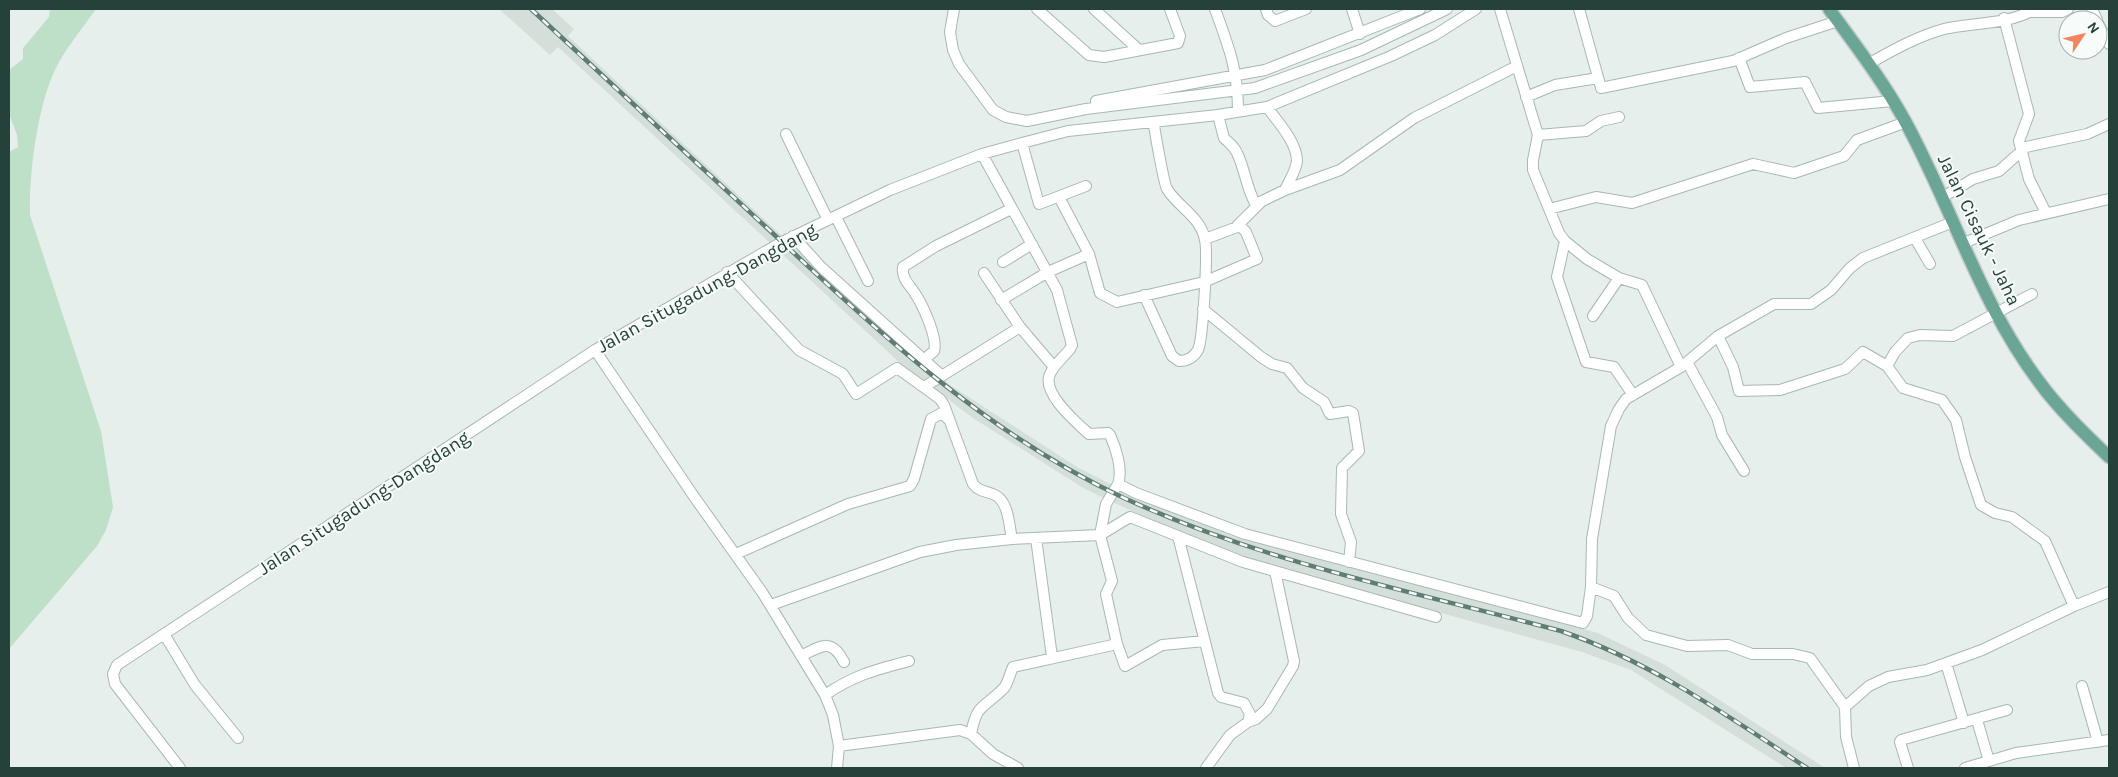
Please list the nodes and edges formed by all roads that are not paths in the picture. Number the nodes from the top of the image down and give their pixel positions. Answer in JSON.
{"nodes":[{"id":1,"x":954,"y":9,"type":"edge"},
{"id":2,"x":1037,"y":9,"type":"edge"},
{"id":3,"x":1094,"y":9,"type":"edge"},
{"id":4,"x":1160,"y":9,"type":"edge"},
{"id":5,"x":1170,"y":9,"type":"edge"},
{"id":6,"x":1215,"y":9,"type":"edge"},
{"id":7,"x":1266,"y":9,"type":"edge"},
{"id":8,"x":1306,"y":9,"type":"edge"},
{"id":9,"x":1352,"y":9,"type":"edge"},
{"id":10,"x":1420,"y":9,"type":"edge"},
{"id":11,"x":1447,"y":9,"type":"edge"},
{"id":12,"x":1500,"y":9,"type":"edge"},
{"id":13,"x":1579,"y":9,"type":"edge"},
{"id":14,"x":1829,"y":9,"type":"edge"},
{"id":15,"x":2068,"y":9,"type":"edge"},
{"id":16,"x":1472,"y":10,"type":"edge"},
{"id":17,"x":2032,"y":10,"type":"edge"},
{"id":18,"x":2004,"y":18,"type":"junction"},
{"id":19,"x":1174,"y":21,"type":"junction"},
{"id":20,"x":1838,"y":21,"type":"junction"},
{"id":21,"x":1360,"y":34,"type":"junction"},
{"id":22,"x":1139,"y":50,"type":"junction"},
{"id":23,"x":1739,"y":58,"type":"junction"},
{"id":24,"x":1870,"y":63,"type":"junction"},
{"id":25,"x":1517,"y":66,"type":"junction"},
{"id":26,"x":1237,"y":76,"type":"junction"},
{"id":27,"x":1598,"y":78,"type":"junction"},
{"id":28,"x":1238,"y":92,"type":"junction"},
{"id":29,"x":1526,"y":97,"type":"junction"},
{"id":30,"x":1096,"y":101,"type":"dead end"},
{"id":31,"x":1893,"y":101,"type":"junction"},
{"id":32,"x":1267,"y":107,"type":"junction"},
{"id":33,"x":1238,"y":112,"type":"junction"},
{"id":34,"x":1218,"y":115,"type":"junction"},
{"id":35,"x":1619,"y":117,"type":"dead end"},
{"id":36,"x":1906,"y":122,"type":"junction"},
{"id":37,"x":1154,"y":123,"type":"junction"},
{"id":38,"x":2109,"y":124,"type":"edge"},
{"id":39,"x":786,"y":134,"type":"dead end"},
{"id":40,"x":1538,"y":135,"type":"junction"},
{"id":41,"x":1022,"y":143,"type":"junction"},
{"id":42,"x":2021,"y":150,"type":"junction"},
{"id":43,"x":982,"y":154,"type":"junction"},
{"id":44,"x":1086,"y":186,"type":"dead end"},
{"id":45,"x":1285,"y":190,"type":"junction"},
{"id":46,"x":1059,"y":197,"type":"junction"},
{"id":47,"x":1943,"y":197,"type":"junction"},
{"id":48,"x":2106,"y":200,"type":"edge"},
{"id":49,"x":1261,"y":202,"type":"junction"},
{"id":50,"x":1011,"y":209,"type":"junction"},
{"id":51,"x":1549,"y":209,"type":"junction"},
{"id":52,"x":2046,"y":213,"type":"junction"},
{"id":53,"x":832,"y":218,"type":"junction"},
{"id":54,"x":1954,"y":222,"type":"junction"},
{"id":55,"x":1237,"y":226,"type":"junction"},
{"id":56,"x":793,"y":236,"type":"junction"},
{"id":57,"x":1915,"y":238,"type":"junction"},
{"id":58,"x":1205,"y":239,"type":"junction"},
{"id":59,"x":1565,"y":241,"type":"junction"},
{"id":60,"x":1964,"y":243,"type":"junction"},
{"id":61,"x":1032,"y":244,"type":"junction"},
{"id":62,"x":1089,"y":254,"type":"junction"},
{"id":63,"x":1002,"y":262,"type":"dead end"},
{"id":64,"x":1930,"y":264,"type":"dead end"},
{"id":65,"x":727,"y":272,"type":"junction"},
{"id":66,"x":1048,"y":272,"type":"junction"},
{"id":67,"x":984,"y":273,"type":"dead end"},
{"id":68,"x":1619,"y":278,"type":"junction"},
{"id":69,"x":868,"y":281,"type":"dead end"},
{"id":70,"x":1204,"y":282,"type":"junction"},
{"id":71,"x":2032,"y":294,"type":"dead end"},
{"id":72,"x":1144,"y":295,"type":"junction"},
{"id":73,"x":1001,"y":300,"type":"junction"},
{"id":74,"x":1203,"y":309,"type":"junction"},
{"id":75,"x":1997,"y":313,"type":"junction"},
{"id":76,"x":1593,"y":316,"type":"dead end"},
{"id":77,"x":1020,"y":327,"type":"junction"},
{"id":78,"x":1718,"y":336,"type":"junction"},
{"id":79,"x":595,"y":350,"type":"junction"},
{"id":80,"x":924,"y":359,"type":"junction"},
{"id":81,"x":1684,"y":364,"type":"junction"},
{"id":82,"x":1887,"y":366,"type":"junction"},
{"id":83,"x":1054,"y":367,"type":"junction"},
{"id":84,"x":942,"y":376,"type":"junction"},
{"id":85,"x":924,"y":387,"type":"junction"},
{"id":86,"x":1633,"y":396,"type":"junction"},
{"id":87,"x":950,"y":421,"type":"junction"},
{"id":88,"x":2109,"y":457,"type":"edge"},
{"id":89,"x":1744,"y":471,"type":"dead end"},
{"id":90,"x":1118,"y":484,"type":"junction"},
{"id":91,"x":1100,"y":535,"type":"junction"},
{"id":92,"x":1178,"y":536,"type":"junction"},
{"id":93,"x":1036,"y":538,"type":"junction"},
{"id":94,"x":1012,"y":539,"type":"junction"},
{"id":95,"x":736,"y":554,"type":"junction"},
{"id":96,"x":1349,"y":562,"type":"junction"},
{"id":97,"x":1275,"y":571,"type":"junction"},
{"id":98,"x":1591,"y":586,"type":"junction"},
{"id":99,"x":2109,"y":592,"type":"edge"},
{"id":100,"x":771,"y":606,"type":"junction"},
{"id":101,"x":2074,"y":606,"type":"junction"},
{"id":102,"x":1436,"y":617,"type":"dead end"},
{"id":103,"x":164,"y":634,"type":"junction"},
{"id":104,"x":1205,"y":641,"type":"junction"},
{"id":105,"x":1117,"y":644,"type":"junction"},
{"id":106,"x":801,"y":656,"type":"junction"},
{"id":107,"x":1052,"y":657,"type":"junction"},
{"id":108,"x":909,"y":661,"type":"dead end"},
{"id":109,"x":844,"y":662,"type":"dead end"},
{"id":110,"x":1946,"y":663,"type":"junction"},
{"id":111,"x":2082,"y":686,"type":"dead end"},
{"id":112,"x":825,"y":696,"type":"junction"},
{"id":113,"x":1845,"y":707,"type":"junction"},
{"id":114,"x":2007,"y":710,"type":"dead end"},
{"id":115,"x":1977,"y":720,"type":"junction"},
{"id":116,"x":1248,"y":722,"type":"junction"},
{"id":117,"x":1964,"y":723,"type":"junction"},
{"id":118,"x":972,"y":734,"type":"junction"},
{"id":119,"x":238,"y":738,"type":"dead end"},
{"id":120,"x":2109,"y":740,"type":"edge"},
{"id":121,"x":2098,"y":742,"type":"junction"},
{"id":122,"x":839,"y":746,"type":"junction"},
{"id":123,"x":1990,"y":761,"type":"junction"},
{"id":124,"x":180,"y":768,"type":"edge"},
{"id":125,"x":837,"y":768,"type":"edge"},
{"id":126,"x":1018,"y":768,"type":"edge"},
{"id":127,"x":1206,"y":768,"type":"edge"},
{"id":128,"x":1854,"y":768,"type":"edge"},
{"id":129,"x":1908,"y":768,"type":"edge"},
{"id":130,"x":1965,"y":768,"type":"edge"}],
"edges":[{"from":1,"to":28,"type":"street"},
{"from":2,"to":22,"type":"street"},
{"from":3,"to":22,"type":"street"},
{"from":4,"to":19,"type":"street"},
{"from":5,"to":19,"type":"street"},
{"from":6,"to":26,"type":"street"},
{"from":7,"to":8,"type":"street"},
{"from":9,"to":21,"type":"street"},
{"from":10,"to":21,"type":"street"},
{"from":11,"to":28,"type":"street"},
{"from":12,"to":25,"type":"street"},
{"from":13,"to":27,"type":"street"},
{"from":14,"to":20,"type":"main road","name":"Jalan Cisauk - Jaha"},
{"from":15,"to":17,"type":"street"},
{"from":16,"to":32,"type":"street","name":"Jalan Situgadung-Dangdang"},
{"from":17,"to":18,"type":"street"},
{"from":18,"to":24,"type":"street"},
{"from":18,"to":42,"type":"street"},
{"from":19,"to":22,"type":"street"},
{"from":20,"to":23,"type":"street"},
{"from":20,"to":24,"type":"main road","name":"Jalan Cisauk - Jaha"},
{"from":21,"to":26,"type":"street"},
{"from":23,"to":27,"type":"street"},
{"from":23,"to":31,"type":"street"},
{"from":24,"to":31,"type":"main road","name":"Jalan Cisauk - Jaha"},
{"from":25,"to":29,"type":"street"},
{"from":25,"to":45,"type":"street"},
{"from":26,"to":28,"type":"street"},
{"from":26,"to":30,"type":"street"},
{"from":27,"to":29,"type":"street"},
{"from":28,"to":33,"type":"street"},
{"from":29,"to":40,"type":"street"},
{"from":31,"to":36,"type":"main road","name":"Jalan Cisauk - Jaha"},
{"from":32,"to":33,"type":"street","name":"Jalan Situgadung-Dangdang"},
{"from":32,"to":45,"type":"street"},
{"from":33,"to":34,"type":"street","name":"Jalan Situgadung-Dangdang"},
{"from":34,"to":37,"type":"street","name":"Jalan Situgadung-Dangdang"},
{"from":34,"to":49,"type":"street"},
{"from":35,"to":40,"type":"street"},
{"from":36,"to":47,"type":"main road","name":"Jalan Cisauk - Jaha"},
{"from":36,"to":51,"type":"street"},
{"from":37,"to":41,"type":"street","name":"Jalan Situgadung-Dangdang"},
{"from":37,"to":58,"type":"street"},
{"from":38,"to":42,"type":"street"},
{"from":39,"to":53,"type":"street"},
{"from":40,"to":51,"type":"street"},
{"from":41,"to":43,"type":"street","name":"Jalan Situgadung-Dangdang"},
{"from":41,"to":46,"type":"street"},
{"from":42,"to":47,"type":"street"},
{"from":42,"to":52,"type":"street"},
{"from":43,"to":50,"type":"street"},
{"from":43,"to":53,"type":"street","name":"Jalan Situgadung-Dangdang"},
{"from":44,"to":46,"type":"street"},
{"from":45,"to":49,"type":"street"},
{"from":46,"to":62,"type":"street"},
{"from":47,"to":54,"type":"main road","name":"Jalan Cisauk - Jaha"},
{"from":48,"to":52,"type":"street"},
{"from":49,"to":55,"type":"street"},
{"from":50,"to":61,"type":"street"},
{"from":50,"to":80,"type":"street"},
{"from":51,"to":59,"type":"street"},
{"from":52,"to":60,"type":"street"},
{"from":53,"to":56,"type":"street","name":"Jalan Situgadung-Dangdang"},
{"from":53,"to":69,"type":"street"},
{"from":54,"to":57,"type":"street"},
{"from":54,"to":60,"type":"main road","name":"Jalan Cisauk - Jaha"},
{"from":55,"to":58,"type":"street"},
{"from":55,"to":70,"type":"street"},
{"from":56,"to":65,"type":"street","name":"Jalan Situgadung-Dangdang"},
{"from":56,"to":80,"type":"street"},
{"from":57,"to":64,"type":"street"},
{"from":57,"to":78,"type":"street"},
{"from":58,"to":70,"type":"street"},
{"from":59,"to":68,"type":"street"},
{"from":59,"to":86,"type":"street"},
{"from":60,"to":75,"type":"main road","name":"Jalan Cisauk - Jaha"},
{"from":61,"to":63,"type":"street"},
{"from":61,"to":66,"type":"street"},
{"from":62,"to":66,"type":"street"},
{"from":62,"to":72,"type":"street"},
{"from":65,"to":79,"type":"street","name":"Jalan Situgadung-Dangdang"},
{"from":65,"to":85,"type":"street"},
{"from":66,"to":73,"type":"street"},
{"from":66,"to":83,"type":"street"},
{"from":67,"to":73,"type":"street"},
{"from":68,"to":76,"type":"street"},
{"from":68,"to":81,"type":"street"},
{"from":70,"to":72,"type":"street"},
{"from":70,"to":74,"type":"street"},
{"from":71,"to":75,"type":"street"},
{"from":72,"to":74,"type":"street"},
{"from":73,"to":77,"type":"street"},
{"from":74,"to":96,"type":"street"},
{"from":75,"to":82,"type":"street"},
{"from":75,"to":88,"type":"main road","name":"Jalan Cisauk - Jaha"},
{"from":77,"to":83,"type":"street"},
{"from":77,"to":84,"type":"street"},
{"from":78,"to":81,"type":"street"},
{"from":78,"to":82,"type":"street"},
{"from":79,"to":95,"type":"street"},
{"from":79,"to":103,"type":"street","name":"Jalan Situgadung-Dangdang"},
{"from":80,"to":84,"type":"street"},
{"from":81,"to":86,"type":"street"},
{"from":81,"to":89,"type":"street"},
{"from":82,"to":101,"type":"street"},
{"from":83,"to":90,"type":"street"},
{"from":84,"to":85,"type":"street"},
{"from":85,"to":87,"type":"street"},
{"from":86,"to":98,"type":"street"},
{"from":87,"to":94,"type":"street"},
{"from":87,"to":95,"type":"street"},
{"from":90,"to":91,"type":"street"},
{"from":90,"to":96,"type":"street"},
{"from":91,"to":92,"type":"street"},
{"from":91,"to":93,"type":"street"},
{"from":91,"to":105,"type":"street"},
{"from":92,"to":97,"type":"street"},
{"from":92,"to":104,"type":"street"},
{"from":93,"to":94,"type":"street"},
{"from":93,"to":107,"type":"street"},
{"from":94,"to":100,"type":"street"},
{"from":95,"to":100,"type":"street"},
{"from":96,"to":98,"type":"street"},
{"from":97,"to":102,"type":"street"},
{"from":97,"to":116,"type":"street"},
{"from":98,"to":113,"type":"street"},
{"from":99,"to":101,"type":"street"},
{"from":100,"to":106,"type":"street"},
{"from":101,"to":110,"type":"street"},
{"from":103,"to":119,"type":"street"},
{"from":103,"to":124,"type":"street","name":"Jalan Situgadung-Dangdang"},
{"from":104,"to":105,"type":"street"},
{"from":104,"to":116,"type":"street"},
{"from":105,"to":107,"type":"street"},
{"from":106,"to":109,"type":"street"},
{"from":106,"to":112,"type":"street"},
{"from":107,"to":118,"type":"street"},
{"from":108,"to":112,"type":"street"},
{"from":110,"to":113,"type":"street"},
{"from":110,"to":117,"type":"street"},
{"from":111,"to":121,"type":"street"},
{"from":112,"to":122,"type":"street"},
{"from":113,"to":128,"type":"street"},
{"from":114,"to":115,"type":"street"},
{"from":115,"to":117,"type":"street"},
{"from":115,"to":123,"type":"street"},
{"from":116,"to":127,"type":"street"},
{"from":117,"to":129,"type":"street"},
{"from":118,"to":122,"type":"street"},
{"from":118,"to":126,"type":"street"},
{"from":120,"to":121,"type":"street"},
{"from":121,"to":123,"type":"street"},
{"from":122,"to":125,"type":"street"},
{"from":123,"to":130,"type":"street"}]}
